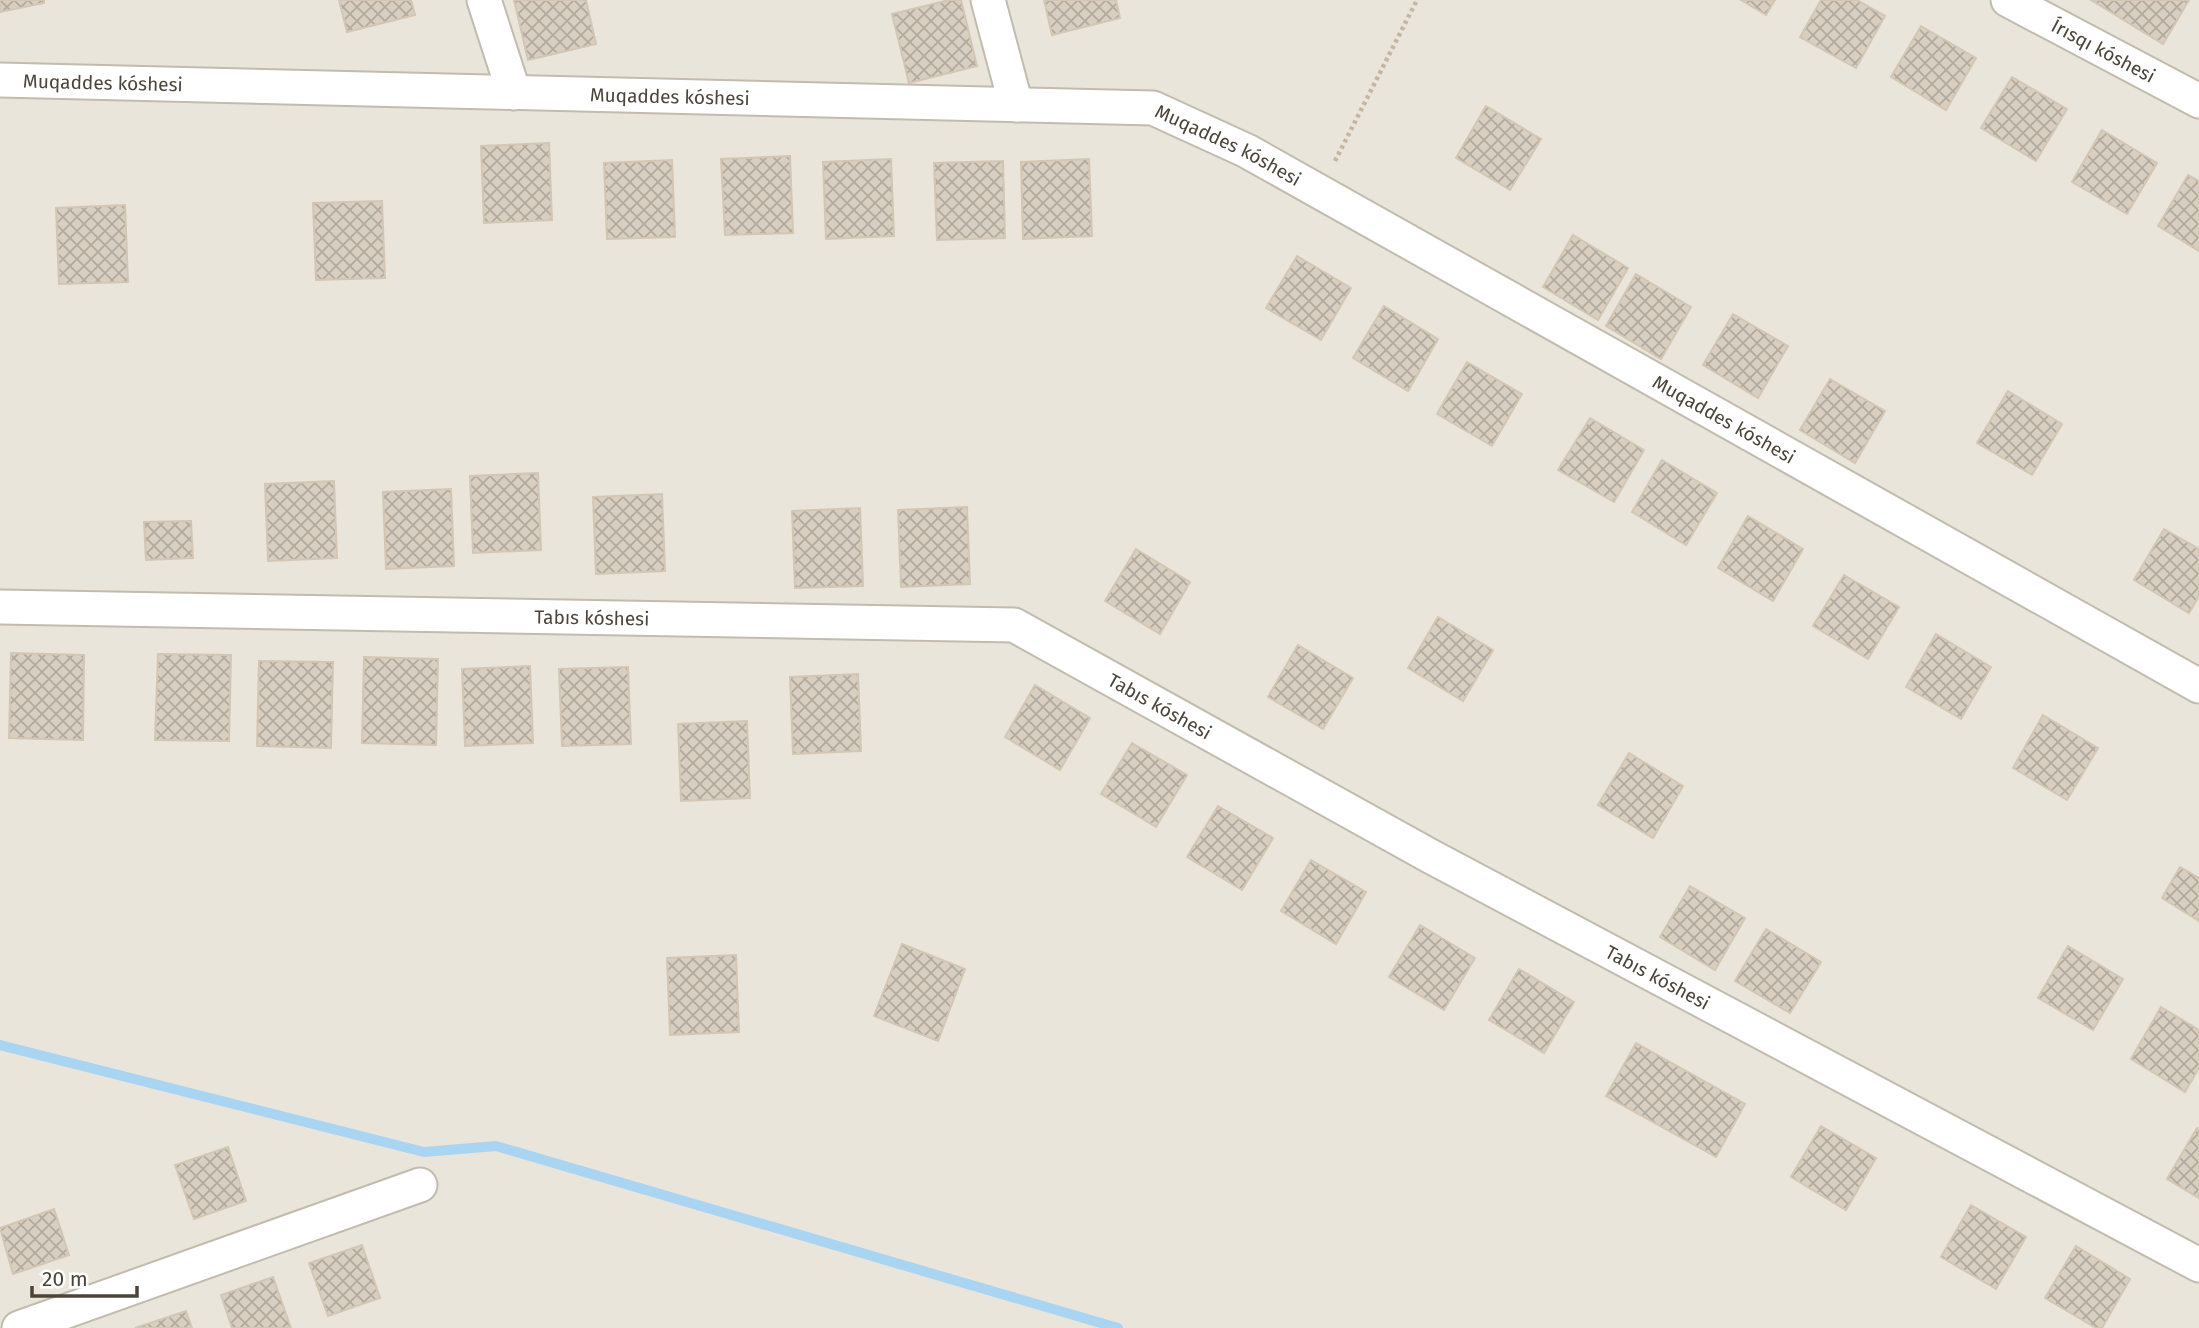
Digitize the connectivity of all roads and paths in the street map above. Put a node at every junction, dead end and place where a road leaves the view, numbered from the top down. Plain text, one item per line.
1 (484, 0) edge
2 (988, 0) edge
3 (1418, 0) edge
4 (2007, 0) edge
5 (0, 80) edge
6 (514, 93) junction
7 (2199, 101) edge
8 (1016, 105) junction
9 (1320, 192) junction
10 (0, 607) edge
11 (2199, 686) edge
12 (420, 1185) dead end
13 (2199, 1265) edge
14 (19, 1328) edge

1 - 6 street
2 - 8 street
3 - 9 path
4 - 7 street, Írısqı kóshesi
5 - 6 street, Muqaddes kóshesi
6 - 8 street, Muqaddes kóshesi
8 - 9 street, Muqaddes kóshesi
9 - 11 street, Muqaddes kóshesi
10 - 13 street, Tabıs kóshesi
12 - 14 street

